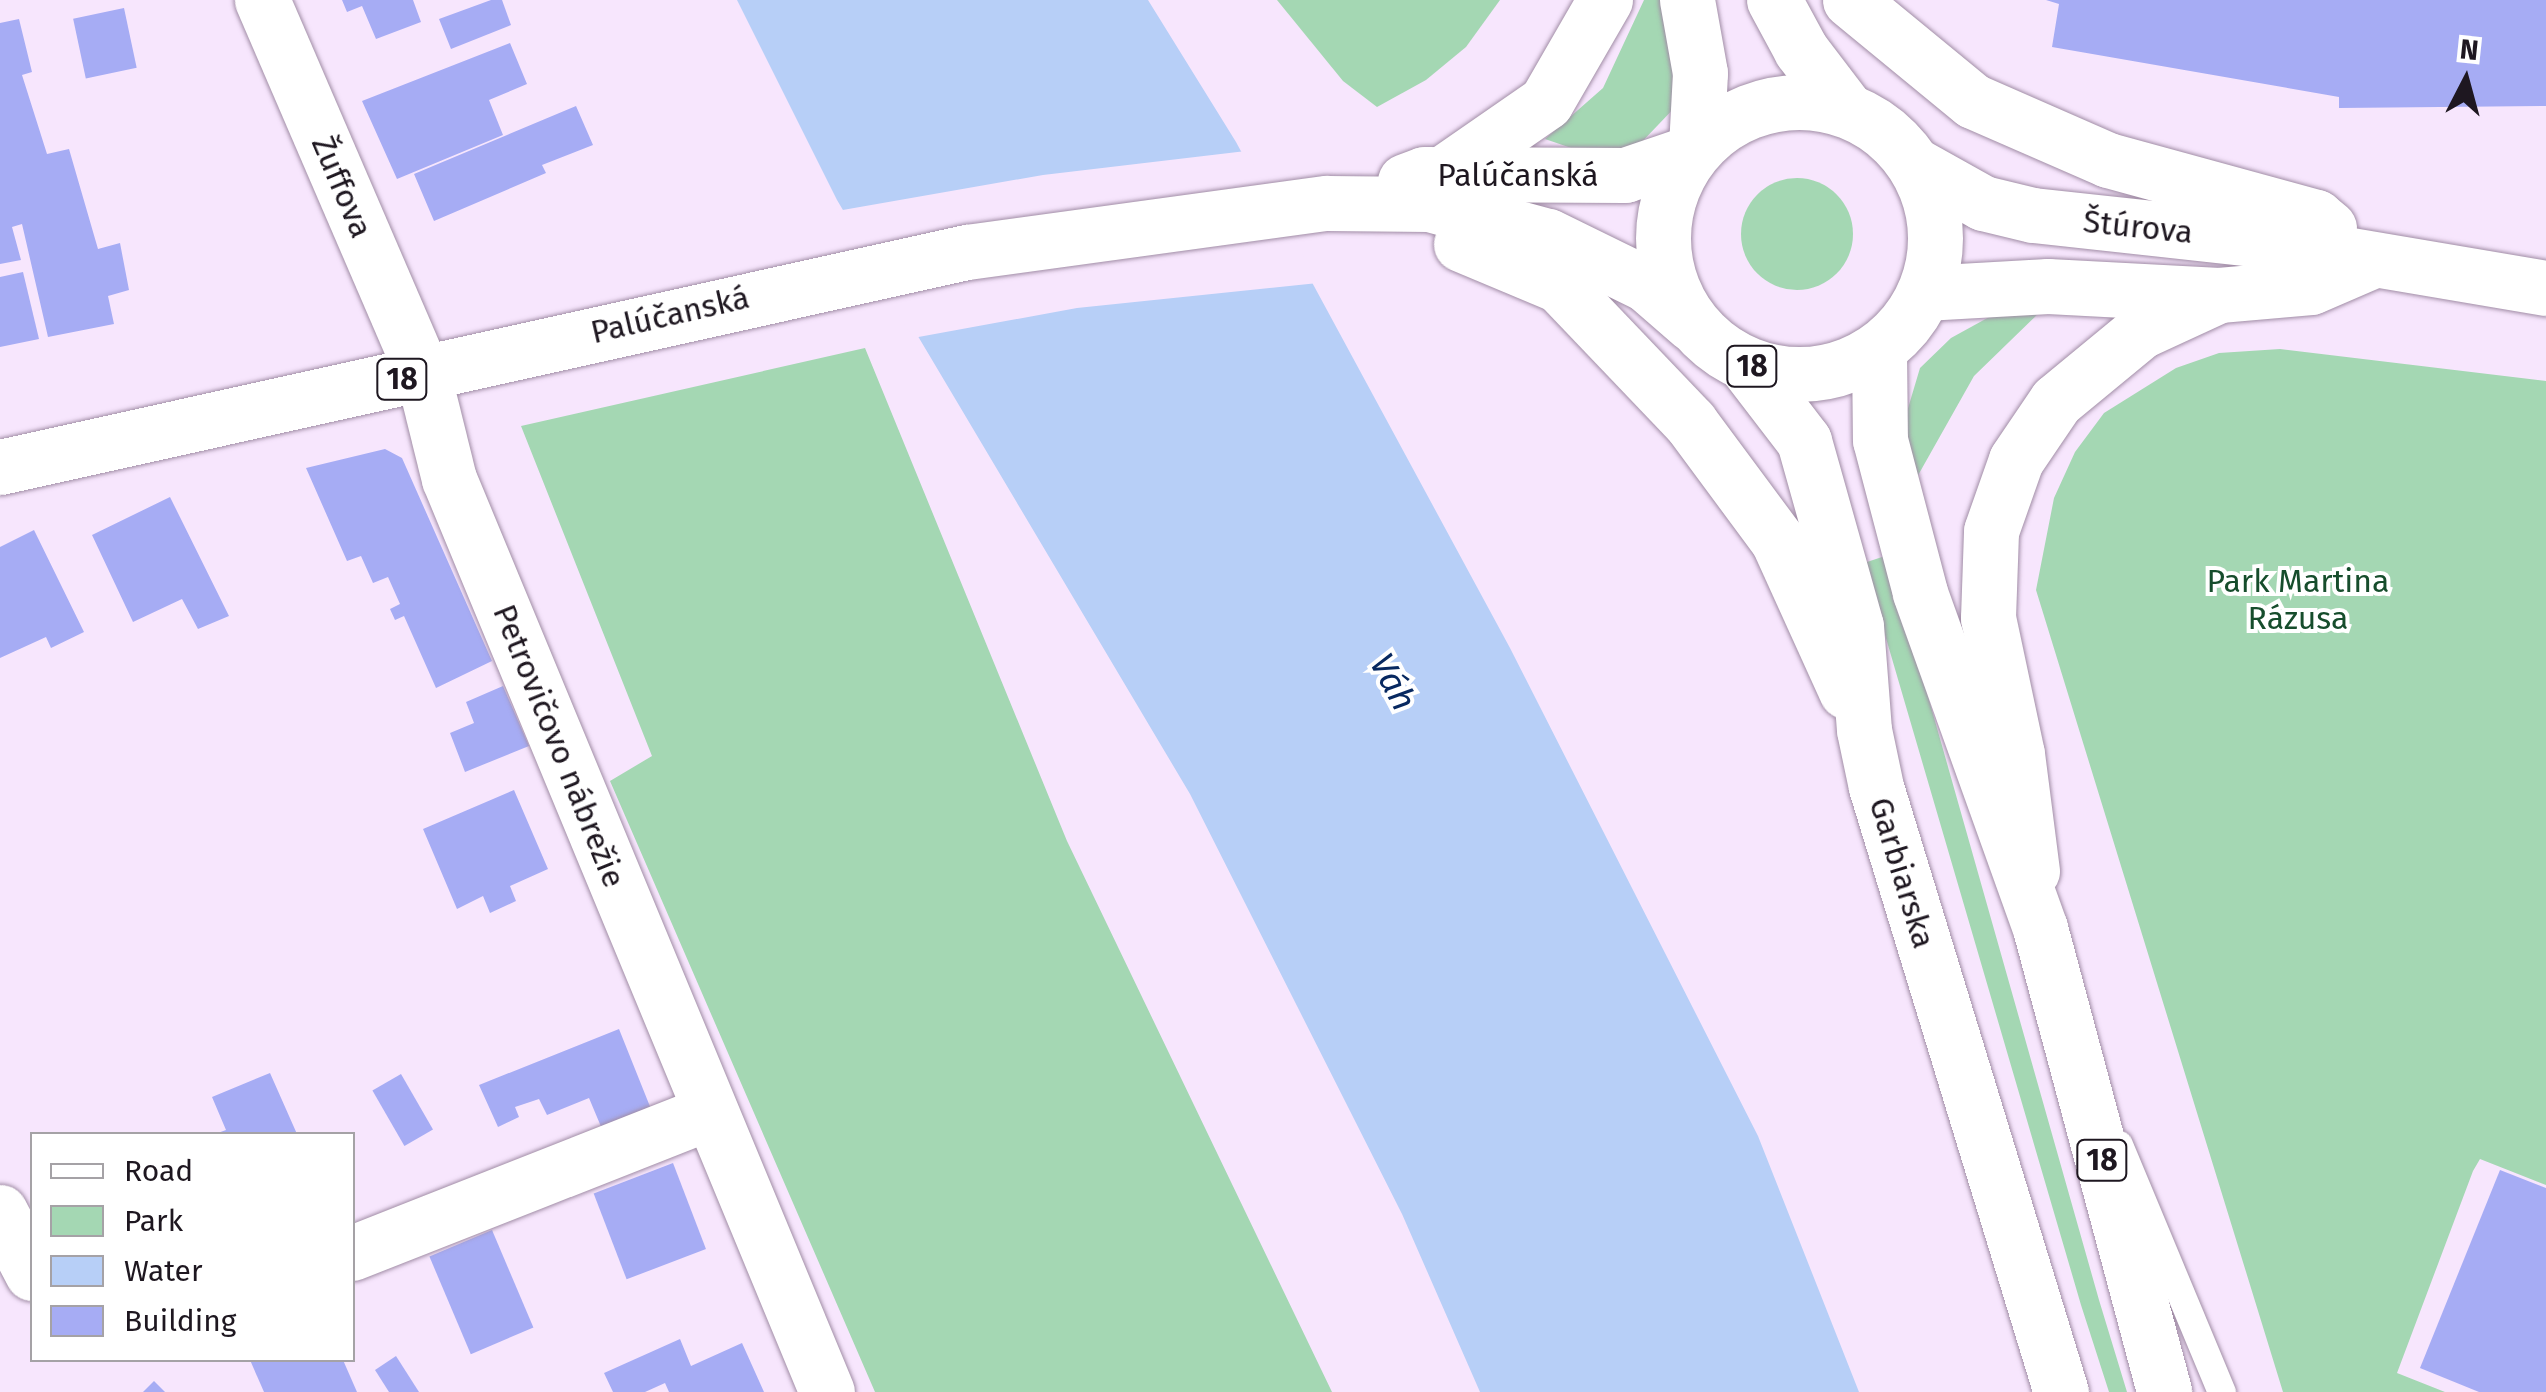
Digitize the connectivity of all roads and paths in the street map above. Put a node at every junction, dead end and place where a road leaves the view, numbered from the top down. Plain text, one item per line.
1 (262, 0) edge
2 (1605, 0) edge
3 (1687, 0) edge
4 (1774, 0) edge
5 (1850, 0) edge
6 (1846, 109) junction
7 (1693, 150) junction
8 (1916, 165) junction
9 (1442, 174) junction
10 (1336, 203) junction
11 (2370, 262) junction
12 (2546, 288) edge
13 (1924, 294) junction
14 (2219, 295) junction
15 (1692, 324) junction
16 (1878, 350) junction
17 (1745, 364) junction
18 (423, 374) junction
19 (0, 467) edge
20 (1864, 730) junction
21 (2040, 928) junction
22 (2076, 1062) junction
23 (710, 1112) junction
24 (0, 1212) edge
25 (355, 1251) edge
26 (30, 1269) edge
27 (827, 1392) edge
28 (2061, 1392) edge
29 (2164, 1392) edge
30 (2222, 1392) edge

1 - 18 main road, Žuffova
2 - 9 main road
3 - 7 main road
4 - 6 main road
5 - 11 main road
6 - 7 main road, 18
6 - 8 main road, 18
7 - 9 main road, Palúčanská / 18
7 - 15 main road, 18
8 - 11 main road, Štúrova
8 - 13 main road, 18
9 - 10 main road, Palúčanská / 18
10 - 15 main road, Palúčanská / 18
10 - 18 main road, Palúčanská / 18
10 - 20 main road
11 - 12 main road, Štúrova
11 - 14 main road, Štúrova
13 - 14 main road, Štúrova
13 - 16 main road, 18
14 - 21 main road
15 - 17 main road, 18
16 - 17 main road, 18
16 - 21 main road, 18
17 - 20 main road, Garbiarska / 18
18 - 19 main road, Palúčanská / 18
18 - 23 main road, Petrovičovo nábrežie
20 - 28 main road, Garbiarska / 18
21 - 22 main road, 18
22 - 29 main road, 18
22 - 30 lane
23 - 25 main road
23 - 27 main road, Petrovičovo nábrežie
24 - 26 main road

